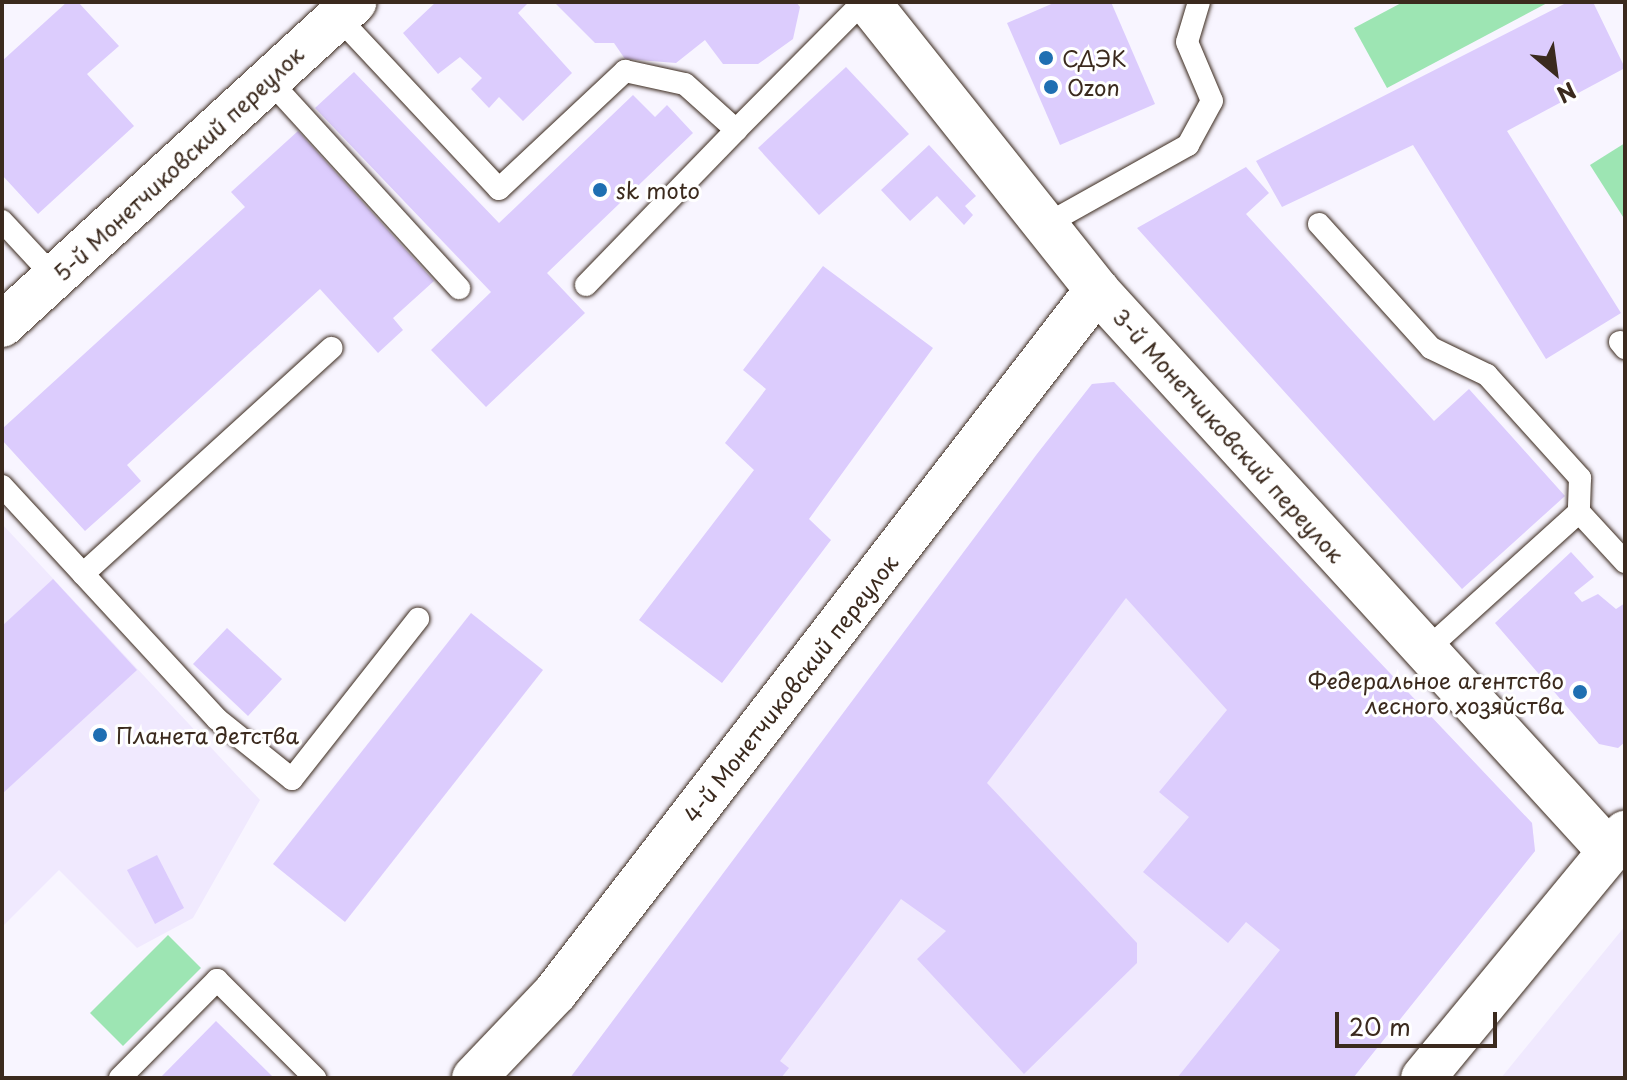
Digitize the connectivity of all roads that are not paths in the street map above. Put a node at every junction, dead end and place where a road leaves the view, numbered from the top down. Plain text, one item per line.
1 (865, 2) edge
2 (1199, 2) edge
3 (350, 6) edge
4 (269, 80) junction
5 (736, 130) junction
6 (2, 221) edge
7 (1319, 224) dead end
8 (1045, 225) junction
9 (54, 277) junction
10 (586, 285) dead end
11 (459, 288) dead end
12 (1097, 290) junction
13 (2, 325) edge
14 (331, 348) dead end
15 (2, 486) edge
16 (1579, 512) junction
17 (1625, 562) edge
18 (83, 574) junction
19 (418, 619) dead end
20 (1425, 651) junction
21 (1617, 842) edge
22 (120, 1078) edge
23 (315, 1078) edge
24 (474, 1078) edge
25 (1423, 1078) edge

1 - 5 lane
1 - 8 street, 3-й Монетчиковский переулок
2 - 8 lane
3 - 4 street, 5-й Монетчиковский переулок
3 - 5 lane
4 - 9 street, 5-й Монетчиковский переулок
4 - 11 lane
5 - 10 lane
6 - 9 lane
7 - 16 lane
8 - 12 street, 3-й Монетчиковский переулок
9 - 13 street, 5-й Монетчиковский переулок
12 - 20 street, 3-й Монетчиковский переулок
12 - 24 street, 4-й Монетчиковский переулок
14 - 18 lane
15 - 18 lane
16 - 17 lane
16 - 20 lane
18 - 19 lane
20 - 21 street, 3-й Монетчиковский переулок
21 - 25 street
22 - 23 lane

